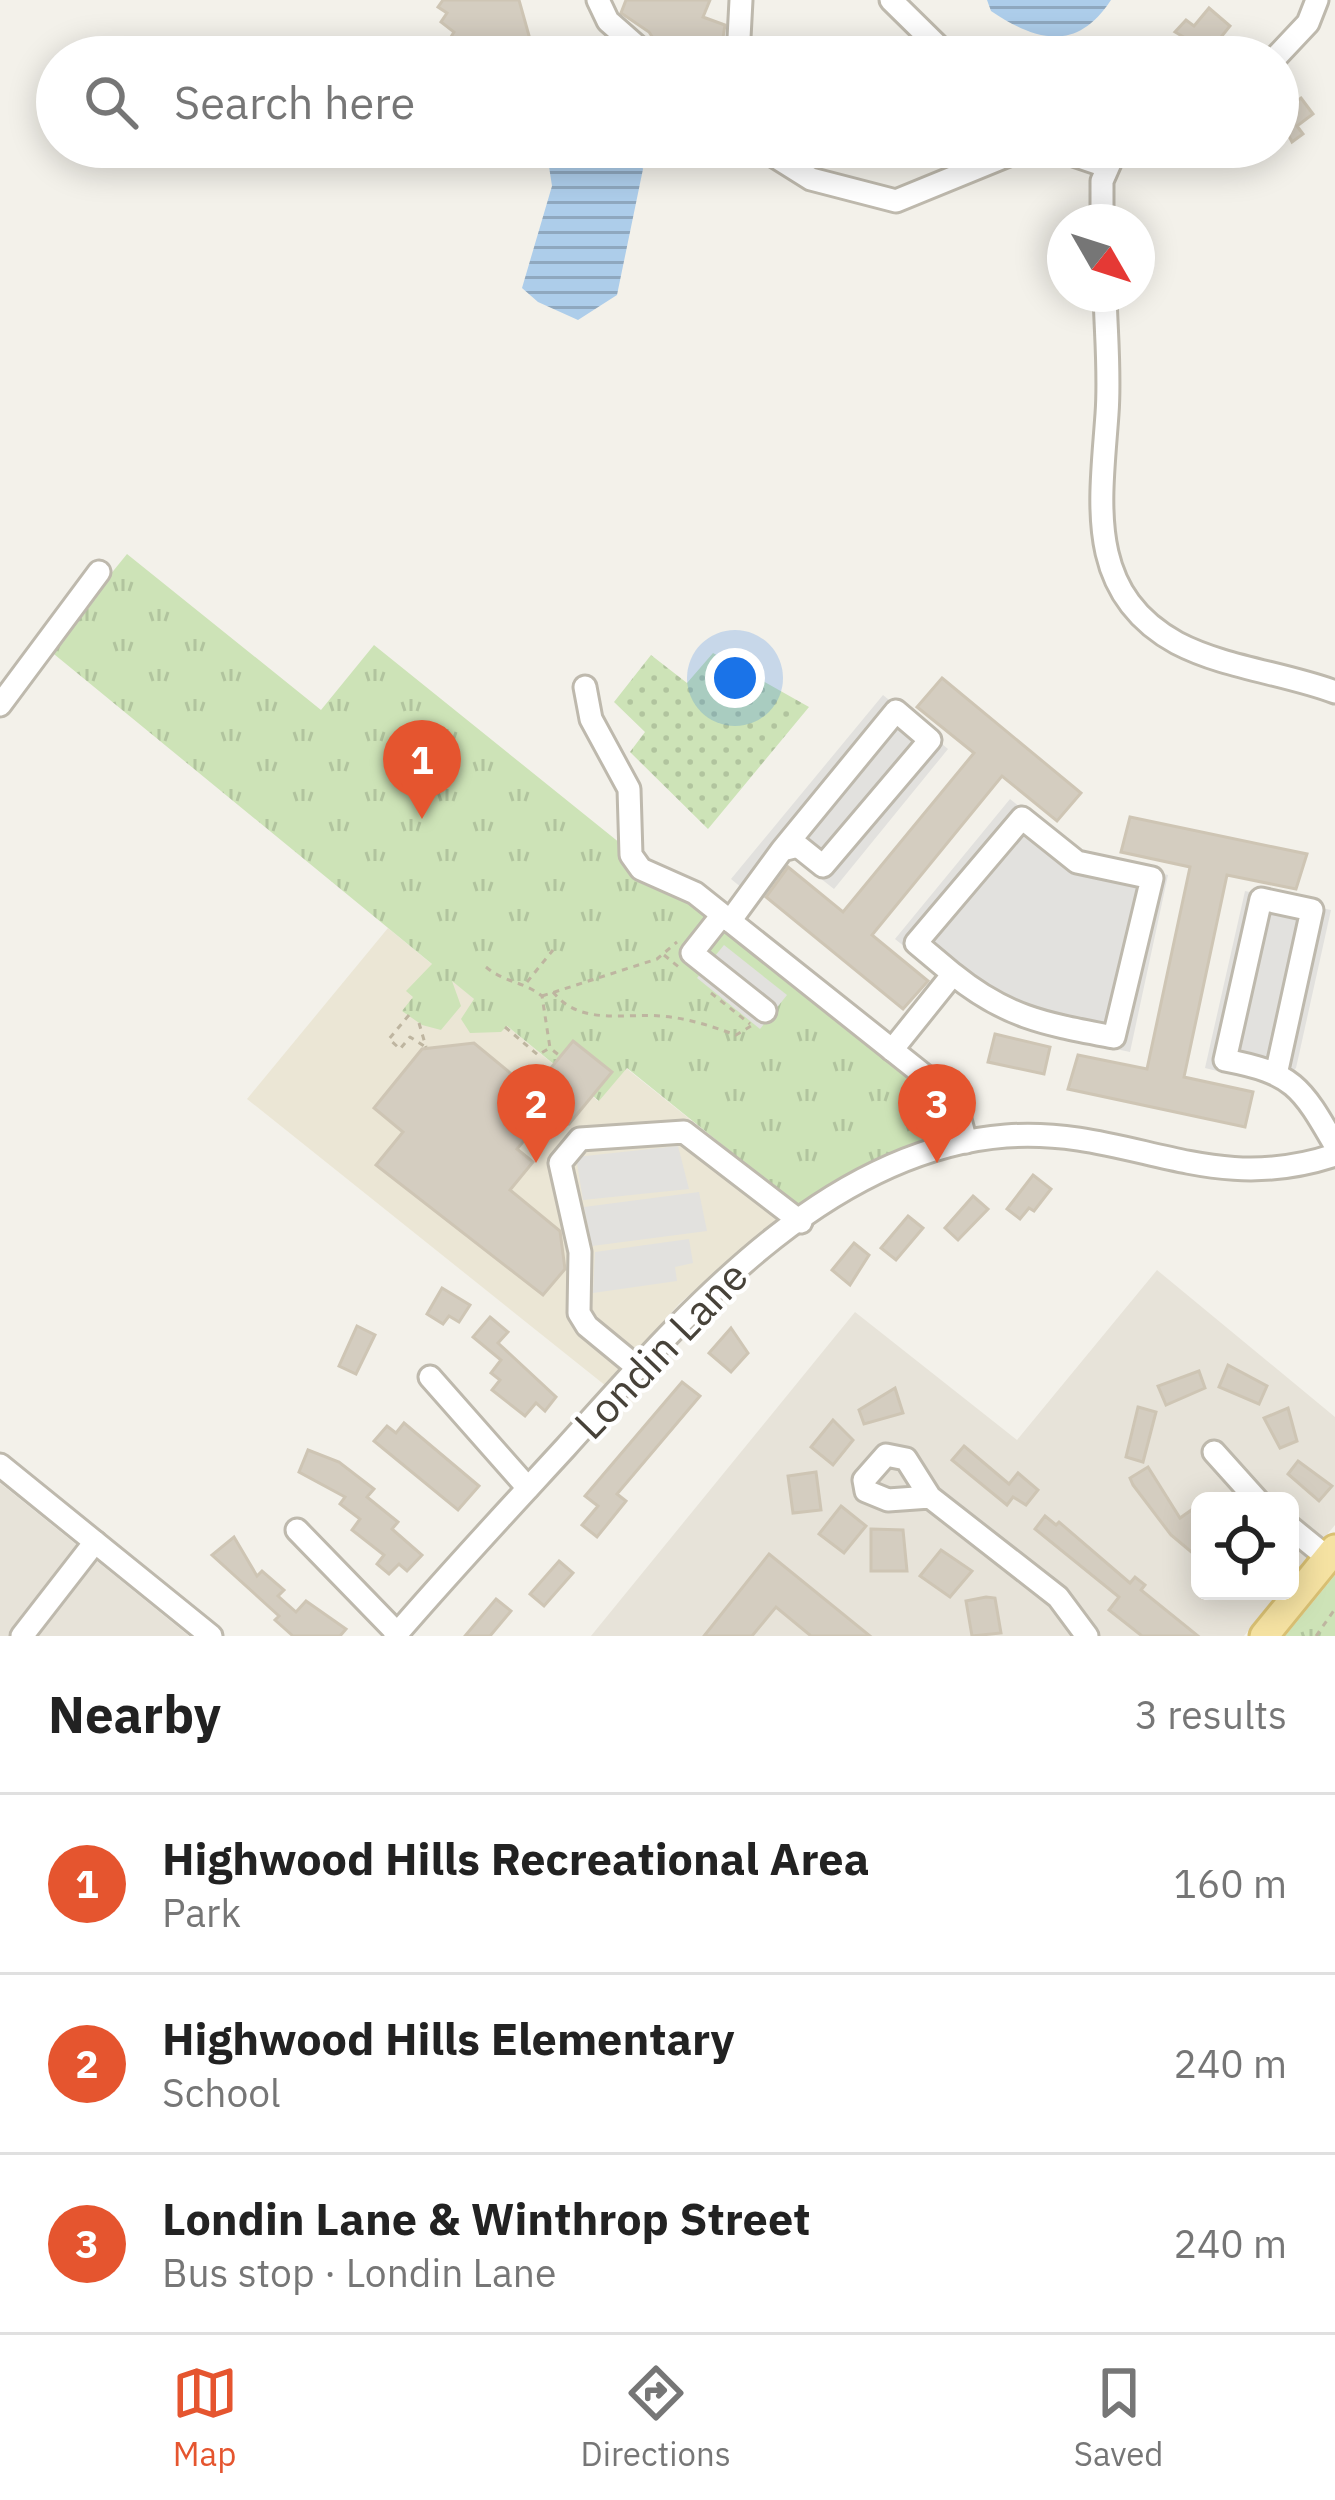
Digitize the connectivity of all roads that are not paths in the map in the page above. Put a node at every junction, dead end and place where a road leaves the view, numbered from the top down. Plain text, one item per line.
1 (598, 0) edge
2 (741, 0) edge
3 (891, 0) edge
4 (1317, 0) edge
5 (625, 36) edge
6 (739, 36) edge
7 (928, 36) edge
8 (1296, 36) edge
9 (793, 168) edge
10 (977, 168) edge
11 (1110, 168) edge
12 (1105, 204) edge
13 (1105, 312) edge
14 (99, 572) dead end
15 (585, 687) dead end
16 (1335, 692) edge
17 (0, 705) edge
18 (782, 850) junction
19 (726, 918) junction
20 (953, 974) junction
21 (765, 1011) road end
22 (892, 1050) junction
23 (1277, 1070) junction
24 (966, 1142) junction
25 (1335, 1145) edge
26 (1335, 1155) edge
27 (801, 1222) junction
28 (638, 1368) junction
29 (430, 1377) dead end
30 (1214, 1452) dead end
31 (0, 1465) edge
32 (528, 1488) junction
33 (1250, 1492) edge
34 (930, 1496) dead end
35 (297, 1530) dead end
36 (1299, 1533) edge
37 (95, 1542) junction
38 (1332, 1554) edge
39 (396, 1634) edge
40 (22, 1636) edge
41 (212, 1636) edge
42 (1087, 1636) edge
43 (1264, 1636) edge

1 - 5 street
2 - 6 street
3 - 7 street
4 - 8 street
9 - 10 street
11 - 12 street
13 - 16 street
14 - 17 street
15 - 19 street
18 - 18 street
18 - 19 street
19 - 21 street
19 - 22 street
20 - 20 street
20 - 22 street
22 - 24 street
23 - 23 street
23 - 25 street
24 - 26 street, Londin Lane
24 - 27 street, Londin Lane
27 - 28 street, Londin Lane
27 - 28 street
28 - 32 street, Londin Lane
29 - 32 street
30 - 33 street
31 - 37 street
32 - 39 street, Londin Lane
34 - 42 street
35 - 39 street
36 - 38 street
37 - 40 street
37 - 41 street
38 - 43 main road

